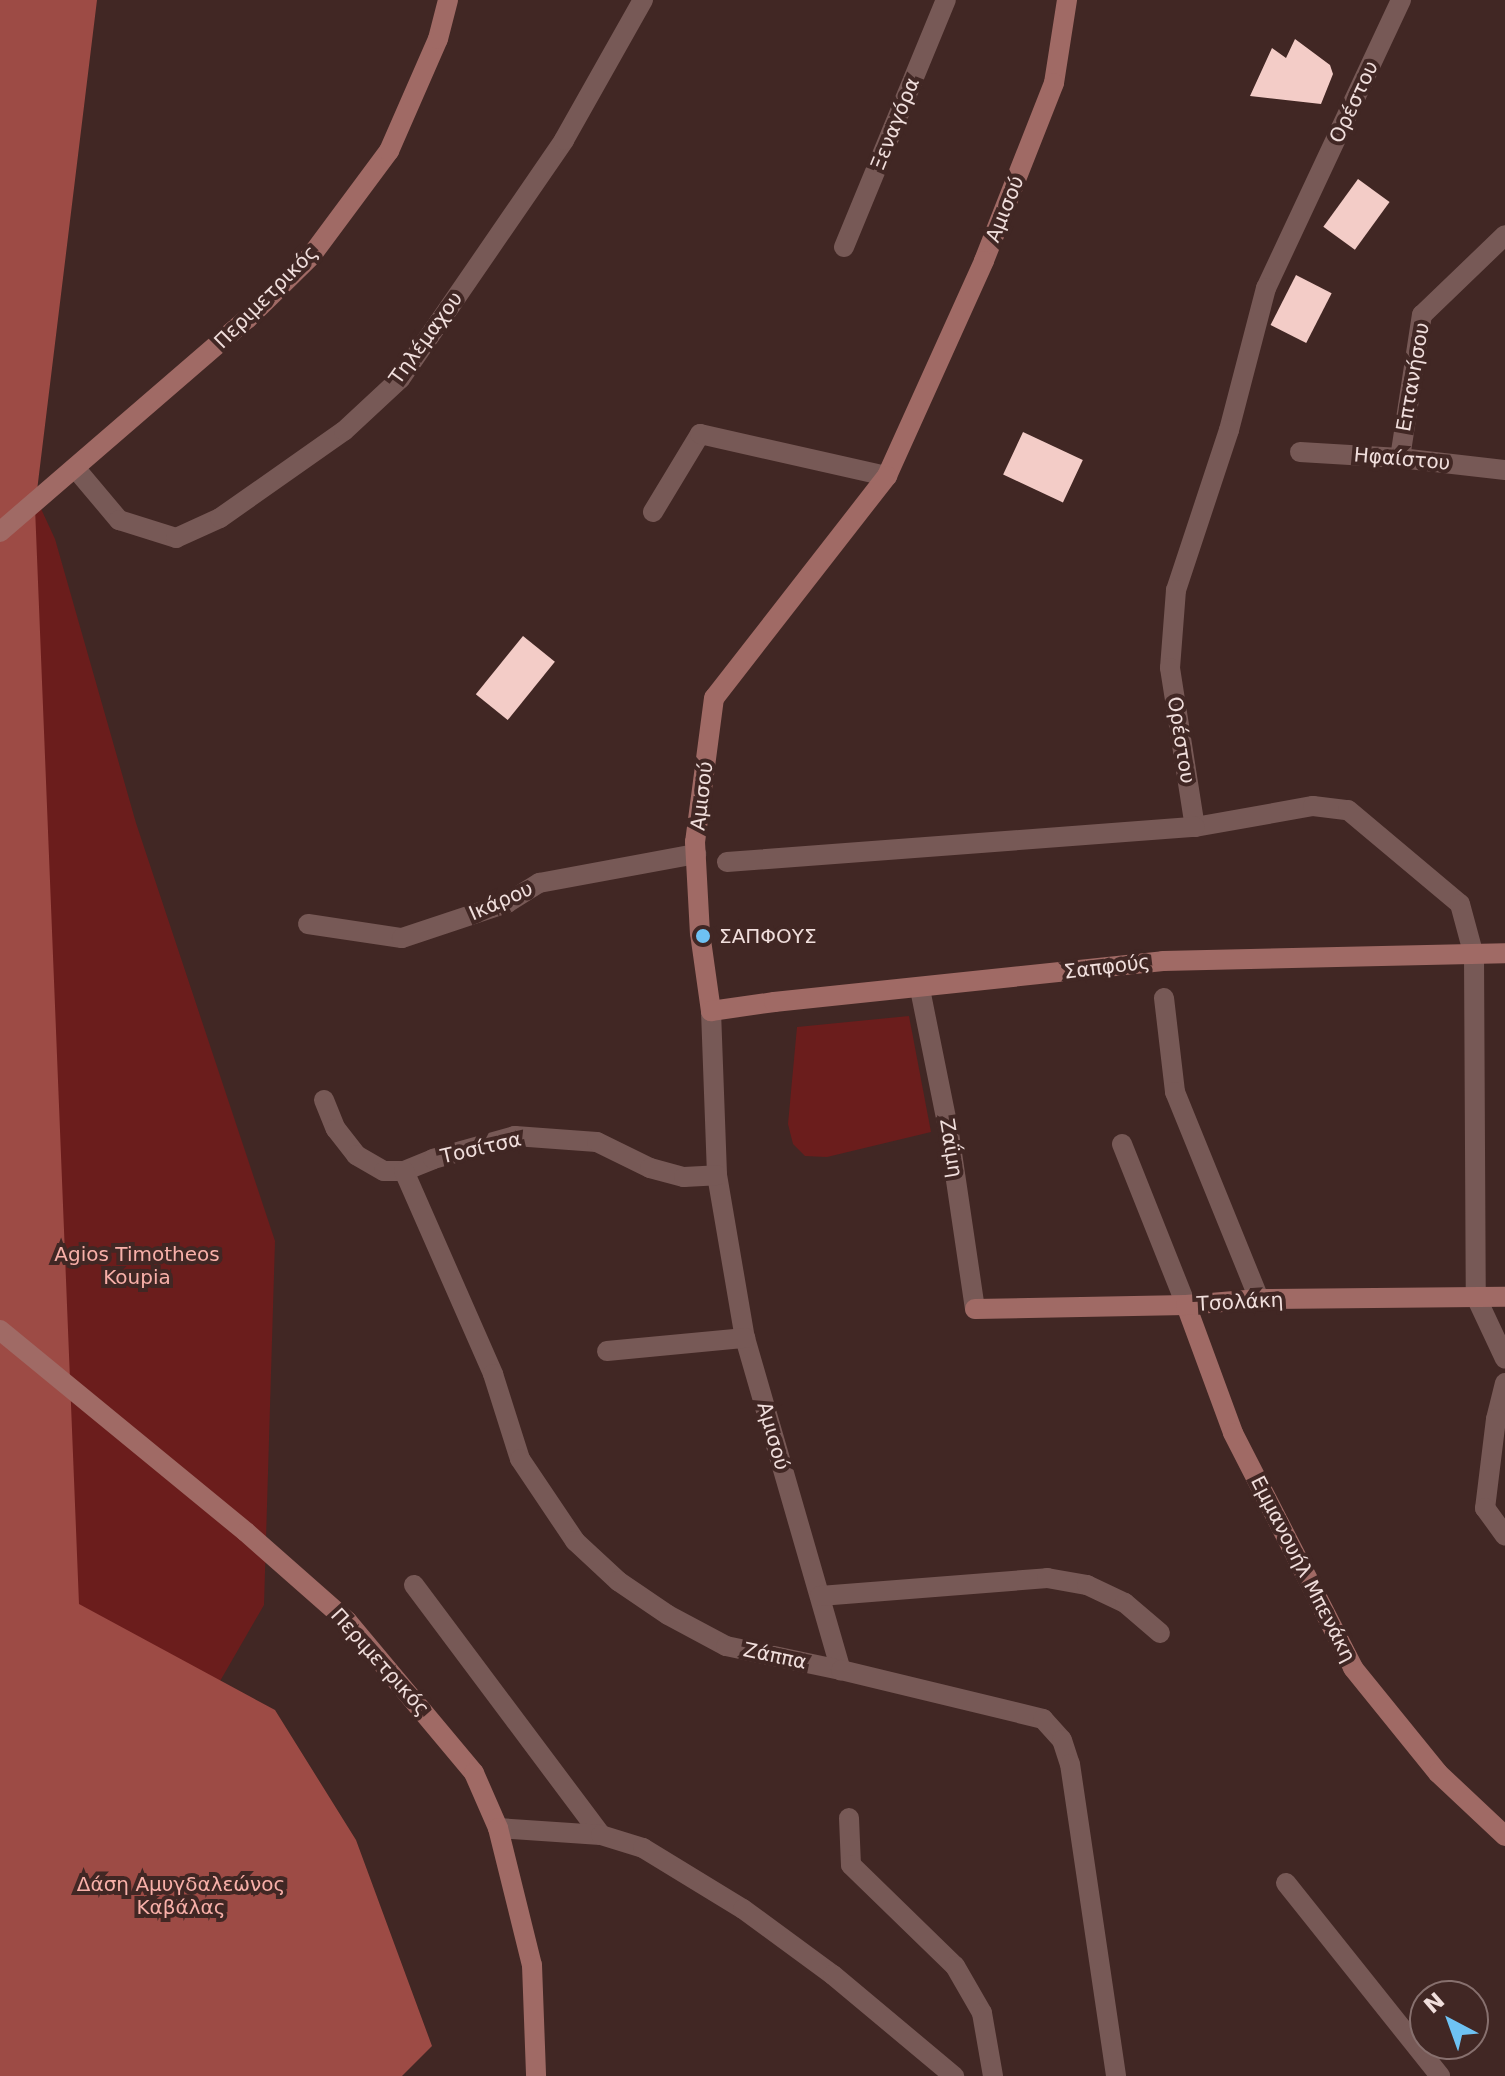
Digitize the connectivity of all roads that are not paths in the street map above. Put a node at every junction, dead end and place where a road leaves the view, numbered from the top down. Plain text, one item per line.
1 (448, 0) edge
2 (643, 0) edge
3 (946, 0) edge
4 (1067, 0) edge
5 (1401, 0) edge
6 (1505, 235) edge
7 (844, 247) dead end
8 (1300, 452) dead end
9 (1400, 458) junction
10 (76, 469) junction
11 (1505, 470) edge
12 (887, 476) junction
13 (653, 512) dead end
14 (0, 532) edge
15 (1195, 827) junction
16 (696, 854) junction
17 (727, 862) dead end
18 (308, 924) dead end
19 (1505, 953) edge
20 (1474, 956) junction
21 (920, 989) junction
22 (1164, 998) dead end
23 (711, 1011) junction
24 (324, 1100) dead end
25 (1122, 1144) dead end
26 (404, 1171) junction
27 (717, 1175) junction
28 (1476, 1297) junction
29 (1505, 1297) edge
30 (1259, 1299) junction
31 (1186, 1305) junction
32 (975, 1309) joint
33 (0, 1330) edge
34 (745, 1338) junction
35 (607, 1351) dead end
36 (1505, 1359) edge
37 (1505, 1383) edge
38 (1505, 1536) edge
39 (414, 1585) dead end
40 (820, 1596) junction
41 (1160, 1633) dead end
42 (841, 1670) junction
43 (849, 1818) dead end
44 (498, 1828) junction
45 (601, 1835) junction
46 (1505, 1836) edge
47 (1286, 1883) dead end
48 (536, 2076) edge
49 (954, 2076) edge
50 (993, 2076) edge
51 (1116, 2076) edge
52 (1440, 2076) edge

1 - 10 street, Περιμετρικός
2 - 10 street, Τηλέμαχου
3 - 7 street, Ξεναγόρα
4 - 12 street, Αμισού
5 - 15 street, Ορέστου
6 - 9 street, Επτανήσου
8 - 9 street, Ηφαίστου
9 - 11 street, Ηφαίστου
10 - 14 street, Περιμετρικός
12 - 13 street
12 - 16 street, Αμισού
15 - 17 street
15 - 20 street
16 - 18 street, Ικάρου
16 - 23 street, Αμισού
19 - 20 street, Σαπφούς
20 - 21 street, Σαπφούς
20 - 28 street
21 - 23 street, Σαπφούς
21 - 32 street, Ζαΐμη
22 - 30 street
23 - 27 street, Αμισού
24 - 26 street
25 - 31 street
26 - 27 street, Τοσίτσα
26 - 42 street, Ζάππα
27 - 34 street, Αμισού
28 - 29 street, Τσολάκη
28 - 30 street, Τσολάκη
28 - 36 street
30 - 31 street, Τσολάκη
31 - 32 street, Τσολάκη
31 - 46 street, Εμμανουήλ Μπενάκη
33 - 44 street, Περιμετρικός
34 - 35 street
34 - 40 street, Αμισού
37 - 38 street
39 - 45 street
40 - 41 street
40 - 42 street, Αμισού
42 - 51 street, Ζάππα
43 - 50 street
44 - 45 street
44 - 48 street, Περιμετρικός
45 - 49 street
47 - 52 street

